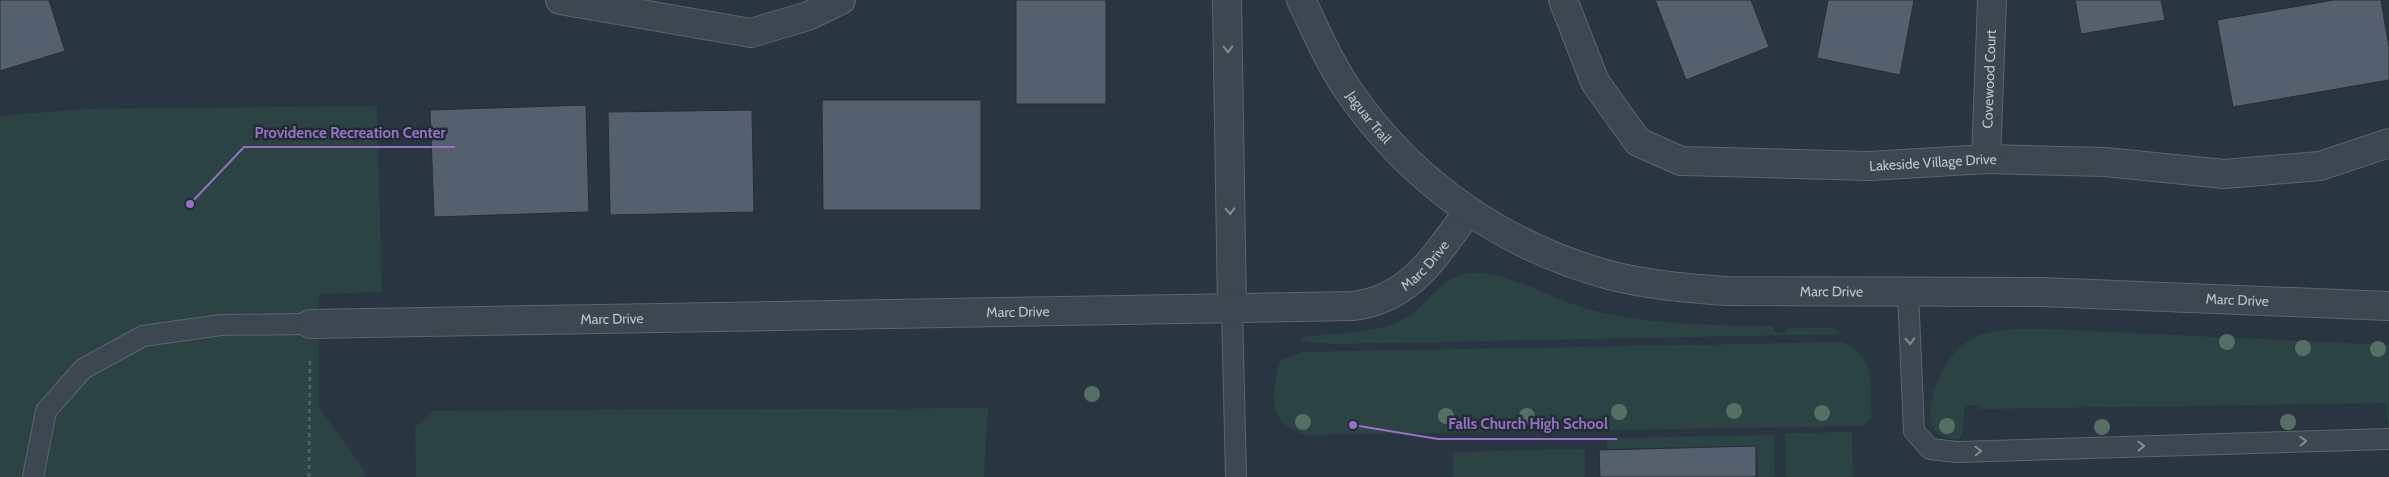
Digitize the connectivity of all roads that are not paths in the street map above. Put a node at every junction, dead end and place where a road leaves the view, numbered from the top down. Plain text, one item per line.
1 (560, 0) edge
2 (841, 0) edge
3 (1226, 0) edge
4 (1301, 0) edge
5 (1562, 0) edge
6 (1992, 0) edge
7 (2389, 143) edge
8 (1986, 159) junction
9 (1468, 212) junction
10 (1908, 292) junction
11 (2389, 306) edge
12 (1232, 309) junction
13 (310, 324) joint
14 (2389, 439) edge
15 (33, 477) edge
16 (1236, 477) edge

1 - 2 street
3 -> 12 street
4 - 9 street, Jaguar Trail
5 - 8 street, Lakeside Village Drive
6 - 8 street, Covewood Court
7 - 8 street, Lakeside Village Drive
9 - 10 street, Marc Drive
9 - 12 street, Marc Drive
10 - 11 street, Marc Drive
10 -> 14 lane
12 - 13 street, Marc Drive
12 - 16 lane
13 - 15 lane

